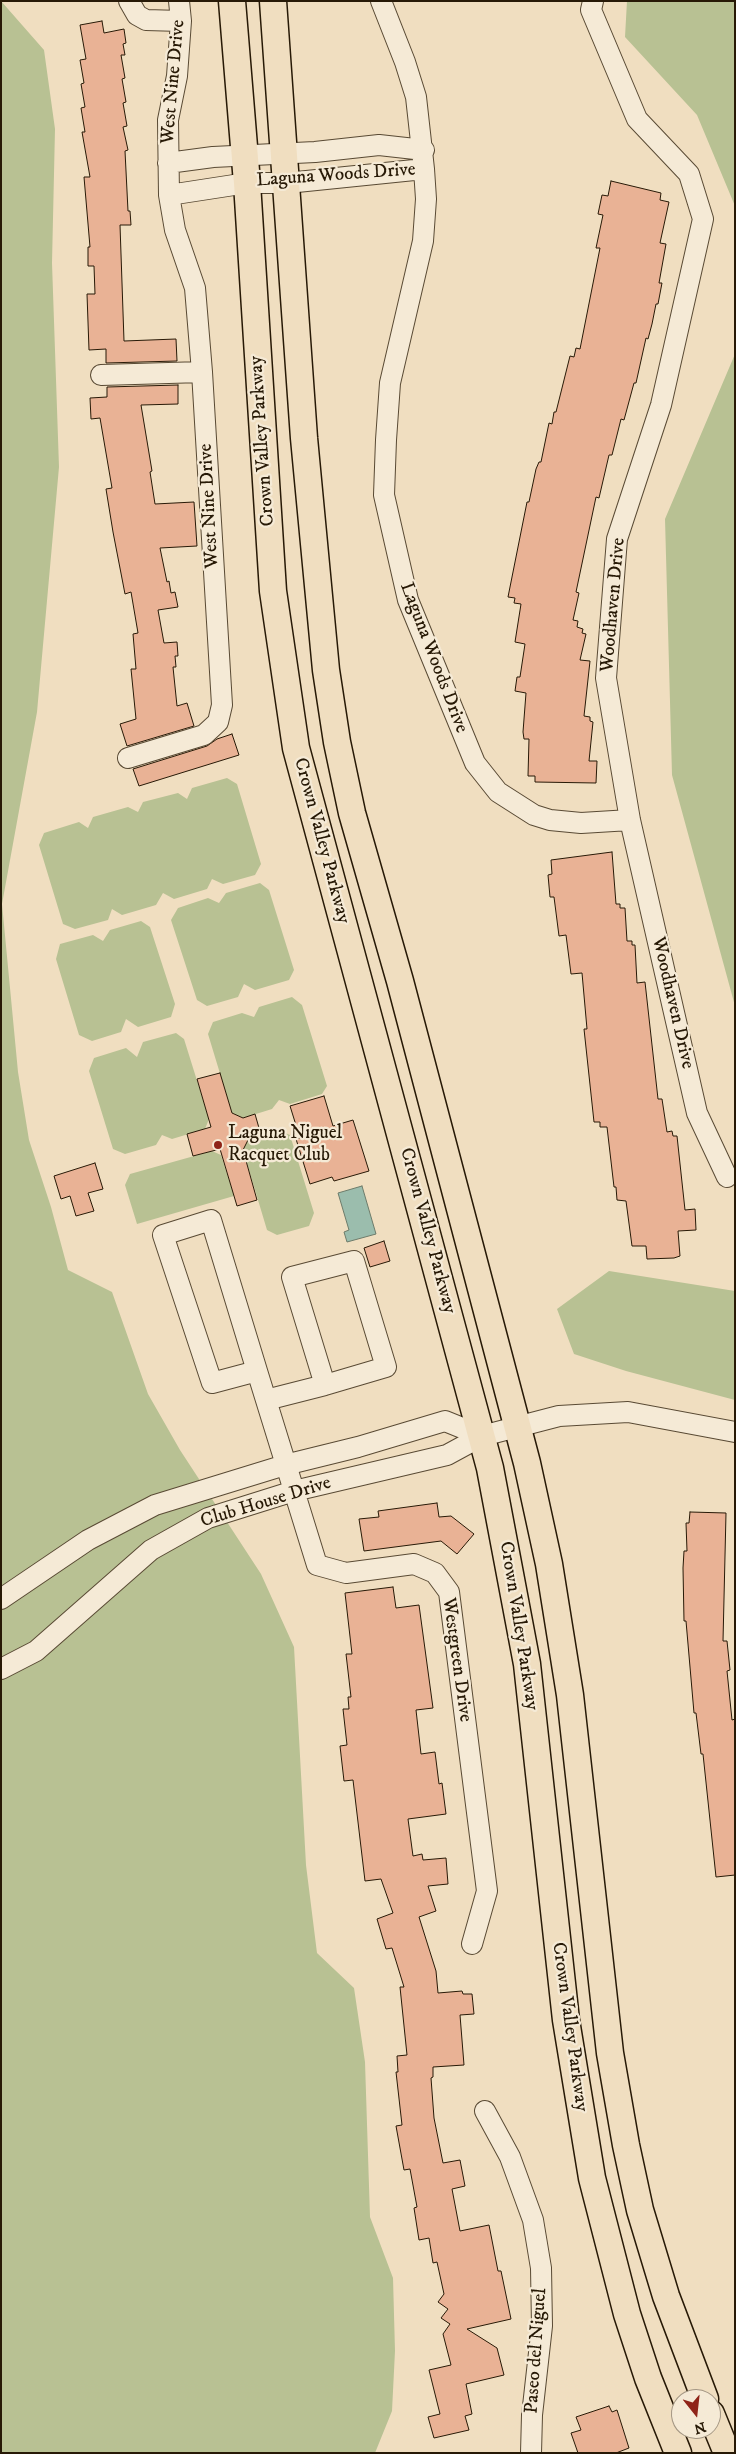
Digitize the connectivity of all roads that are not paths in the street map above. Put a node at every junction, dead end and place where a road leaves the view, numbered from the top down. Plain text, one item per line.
1 (129, 1) edge
2 (179, 1) edge
3 (232, 1) edge
4 (273, 1) edge
5 (381, 1) edge
6 (593, 1) edge
7 (181, 21) junction
8 (285, 154) junction
9 (244, 156) junction
10 (424, 160) junction
11 (168, 163) junction
12 (247, 183) junction
13 (287, 183) junction
14 (169, 195) junction
15 (202, 372) junction
16 (101, 374) dead end
17 (128, 758) dead end
18 (630, 820) junction
19 (727, 1177) dead end
20 (257, 1371) junction
21 (325, 1385) junction
22 (266, 1400) junction
23 (518, 1426) junction
24 (735, 1432) edge
25 (482, 1436) junction
26 (285, 1465) junction
27 (294, 1491) junction
28 (1, 1599) edge
29 (1, 1669) edge
30 (472, 1944) dead end
31 (485, 2111) dead end
32 (701, 2389) edge
33 (721, 2438) edge
34 (531, 2453) edge
35 (678, 2453) edge
36 (727, 2453) edge

1 - 7 street
2 - 7 street, West Nine Drive
3 - 9 main road, Crown Valley Parkway
4 - 8 main road, Crown Valley Parkway
5 - 10 street, Laguna Woods Drive
6 - 18 street, Woodhaven Drive
7 - 11 street, West Nine Drive
8 - 9 street, West Nine Drive
8 - 10 street, Laguna Woods Drive
8 - 13 main road, Crown Valley Parkway
9 - 11 street, West Nine Drive
9 - 12 main road, Crown Valley Parkway
10 - 13 street, Laguna Woods Drive
10 - 18 street, Laguna Woods Drive
11 - 14 street, West Nine Drive
12 - 13 street, Laguna Woods Drive
12 - 14 street
12 - 25 main road, Crown Valley Parkway
13 - 23 main road, Crown Valley Parkway
14 - 15 street, West Nine Drive
15 - 16 street
15 - 17 street, West Nine Drive
18 - 19 street, Woodhaven Drive
20 - 20 street, Westgreen Drive
20 - 22 street, Westgreen Drive
21 - 21 street
21 - 22 street
22 - 26 street, Westgreen Drive
23 - 24 street, Club House Drive
23 - 25 street, Club House Drive
23 - 32 main road, Crown Valley Parkway
25 - 26 street, Club House Drive
25 - 27 street, Club House Drive
25 - 35 main road, Crown Valley Parkway
26 - 27 street, Westgreen Drive
26 - 28 street, Club House Drive
27 - 29 street, Club House Drive
27 - 30 street, Westgreen Drive
31 - 34 street, Paseo del Niguel
33 - 36 main road

